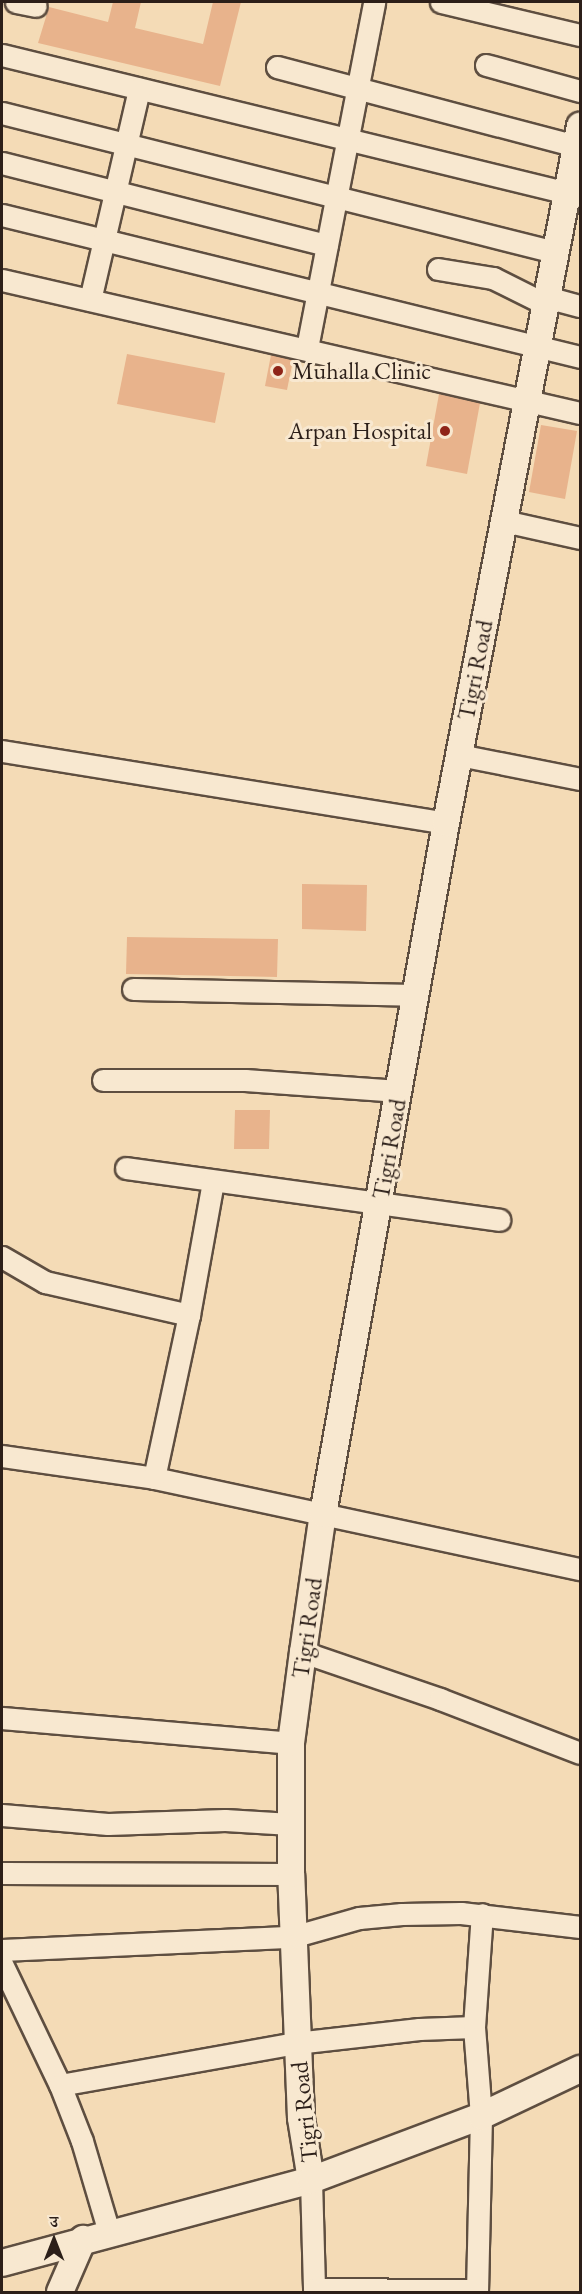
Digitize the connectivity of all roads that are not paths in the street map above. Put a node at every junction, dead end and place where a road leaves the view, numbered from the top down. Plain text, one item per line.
1 (374, 2) edge
2 (441, 2) edge
3 (580, 35) edge
4 (2, 55) edge
5 (486, 65) dead end
6 (277, 67) dead end
7 (357, 88) junction
8 (139, 89) junction
9 (580, 91) edge
10 (2, 113) edge
11 (579, 137) edge
12 (347, 140) junction
13 (126, 145) junction
14 (2, 163) edge
15 (115, 193) junction
16 (574, 195) edge
17 (336, 197) junction
18 (2, 215) edge
19 (104, 240) junction
20 (327, 245) junction
21 (555, 252) junction
22 (438, 269) dead end
23 (2, 280) edge
24 (318, 293) junction
25 (90, 300) junction
26 (545, 300) junction
27 (580, 306) edge
28 (536, 346) junction
29 (307, 348) junction
30 (580, 357) edge
31 (525, 400) junction
32 (580, 413) edge
33 (504, 521) junction
34 (580, 538) edge
35 (2, 751) edge
36 (459, 755) junction
37 (580, 779) edge
38 (446, 823) junction
39 (133, 989) dead end
40 (416, 995) junction
41 (103, 1080) dead end
42 (399, 1091) junction
43 (126, 1168) dead end
44 (213, 1181) junction
45 (379, 1206) junction
46 (499, 1220) dead end
47 (2, 1257) edge
48 (189, 1315) junction
49 (2, 1456) edge
50 (154, 1478) junction
51 (323, 1514) junction
52 (580, 1569) edge
53 (303, 1652) junction
54 (2, 1718) edge
55 (291, 1743) junction
56 (580, 1753) edge
57 (2, 1815) edge
58 (291, 1824) junction
59 (2, 1873) edge
60 (291, 1874) junction
61 (482, 1914) junction
62 (580, 1928) edge
63 (292, 1937) junction
64 (2, 1950) edge
65 (2, 1964) edge
66 (474, 2027) junction
67 (296, 2043) junction
68 (580, 2069) edge
69 (60, 2085) junction
70 (481, 2116) junction
71 (311, 2180) junction
72 (109, 2232) junction
73 (83, 2239) junction
74 (2, 2263) edge
75 (477, 2291) edge
76 (60, 2292) edge

1 - 7 street
2 - 3 street
4 - 8 street
5 - 9 street
6 - 7 street
7 - 11 street
7 - 12 street
8 - 12 street
8 - 13 street
10 - 13 street
11 - 16 street, Tigri Road
12 - 16 street
12 - 17 street
13 - 15 street
13 - 17 street
14 - 15 street
15 - 19 street
15 - 20 street
16 - 21 street, Tigri Road
17 - 20 street
17 - 21 street
18 - 19 street
19 - 24 street
19 - 25 street
20 - 24 street
21 - 26 street, Tigri Road
22 - 26 street
23 - 25 street
24 - 28 street
24 - 29 street
25 - 29 street
26 - 27 street
26 - 28 street, Tigri Road
28 - 30 street
28 - 31 street, Tigri Road
29 - 31 street
31 - 32 street
31 - 33 street, Tigri Road
33 - 34 street
33 - 36 street, Tigri Road
35 - 38 street
36 - 37 street
36 - 38 street, Tigri Road
38 - 40 street, Tigri Road
39 - 40 street
40 - 42 street, Tigri Road
41 - 42 street
42 - 45 street, Tigri Road
43 - 44 street
44 - 45 street
44 - 48 street
45 - 46 street
45 - 51 street, Tigri Road
47 - 48 street
48 - 50 street
49 - 50 street
50 - 51 street
51 - 52 street
51 - 53 street, Tigri Road
53 - 55 street, Tigri Road
53 - 56 street
54 - 55 street
55 - 58 street, Tigri Road
57 - 58 street
58 - 60 street, Tigri Road
59 - 60 street
60 - 63 street, Tigri Road
61 - 62 street
61 - 63 street
61 - 66 street
63 - 64 street
63 - 67 street, Tigri Road
65 - 69 street
66 - 67 street
66 - 70 street
67 - 69 street
67 - 71 street, Tigri Road
68 - 70 street
69 - 72 street
70 - 71 street
70 - 75 street
71 - 72 street
71 - 75 street
72 - 73 street
73 - 74 street
73 - 76 street

